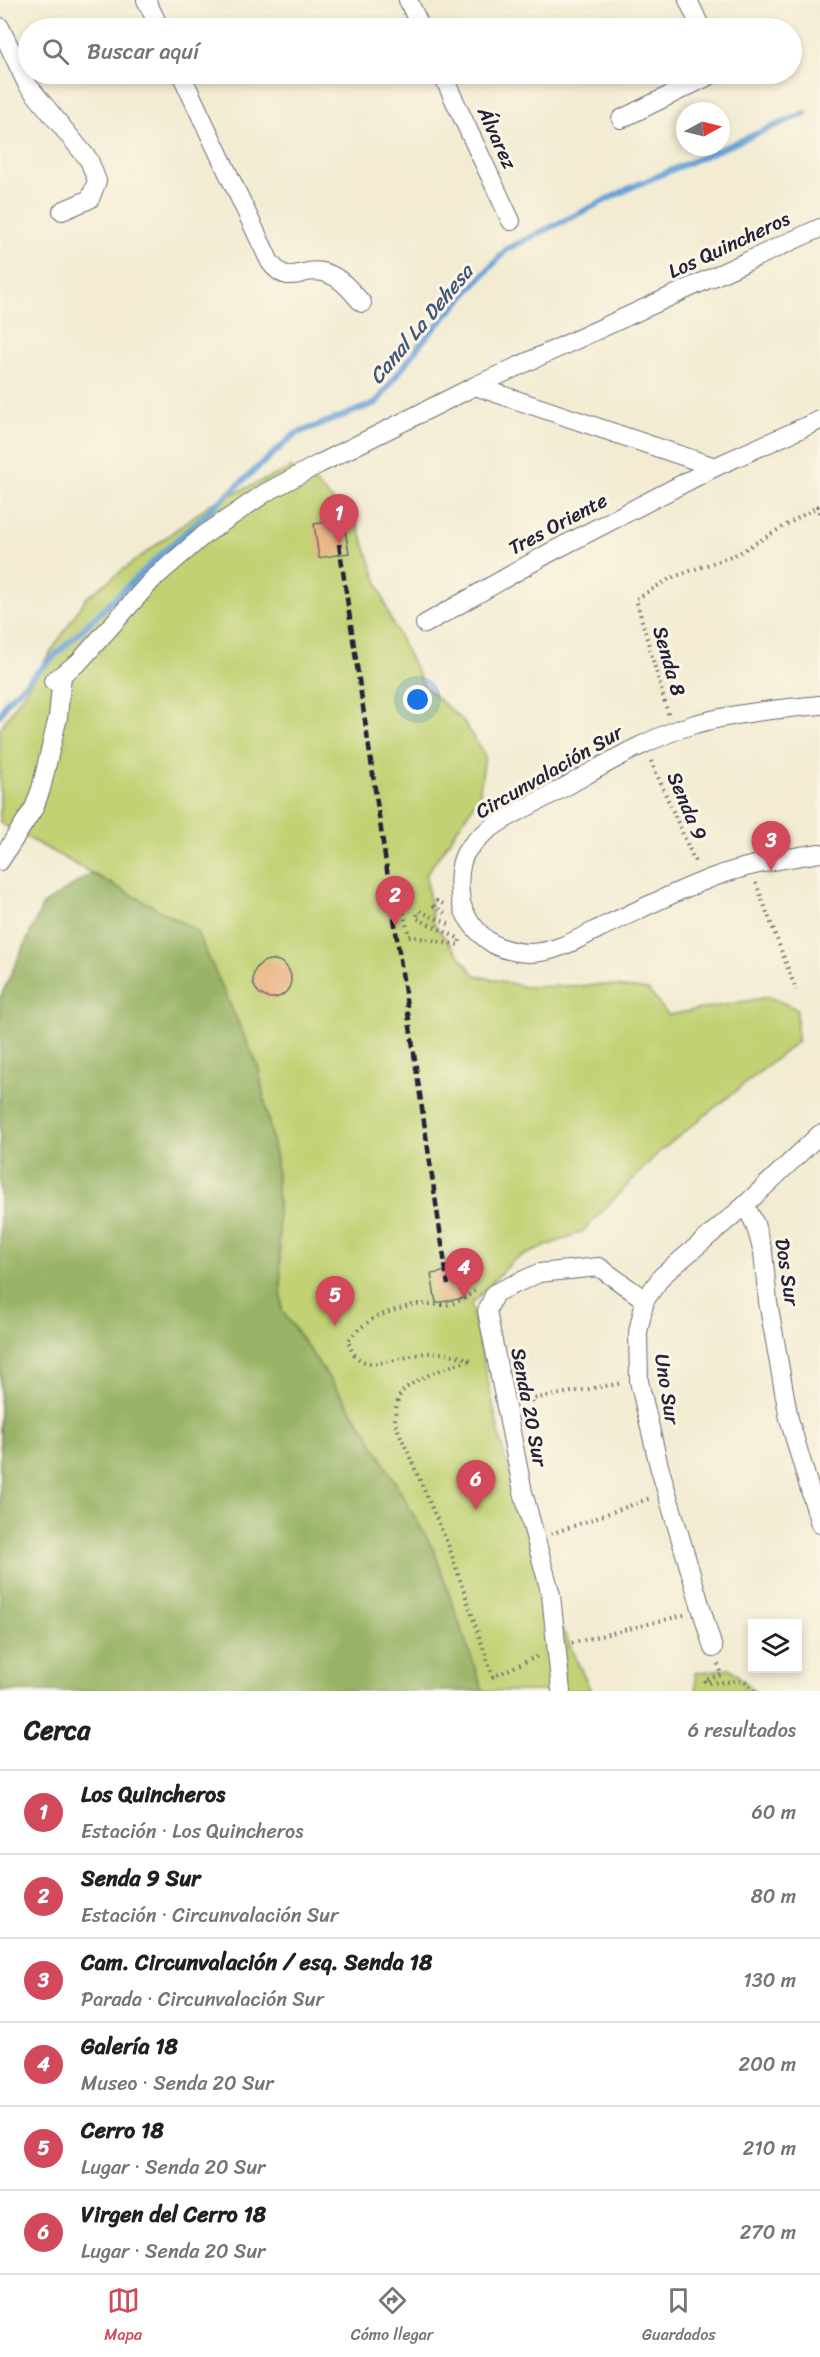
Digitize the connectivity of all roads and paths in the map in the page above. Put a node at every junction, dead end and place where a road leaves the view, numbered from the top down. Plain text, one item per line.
1 (146, 0) edge
2 (408, 0) edge
3 (688, 0) edge
4 (155, 18) edge
5 (416, 18) edge
6 (696, 18) edge
7 (0, 27) edge
8 (18, 65) edge
9 (27, 84) edge
10 (186, 84) edge
11 (447, 84) edge
12 (692, 84) edge
13 (621, 118) dead end
14 (62, 211) dead end
15 (510, 221) dead end
16 (820, 228) edge
17 (362, 303) dead end
18 (475, 386) junction
19 (820, 420) edge
20 (715, 467) junction
21 (819, 505) edge
22 (820, 514) edge
23 (424, 624) dead end
24 (820, 705) edge
25 (673, 731) junction
26 (644, 744) junction
27 (820, 853) edge
28 (0, 861) edge
29 (750, 866) junction
30 (703, 881) junction
31 (402, 907) dead end
32 (456, 927) dead end
33 (796, 990) dead end
34 (820, 1134) edge
35 (745, 1205) junction
36 (645, 1299) junction
37 (445, 1306) dead end
38 (639, 1380) junction
39 (508, 1416) junction
40 (666, 1492) junction
41 (820, 1524) edge
42 (536, 1539) junction
43 (703, 1610) junction
44 (556, 1647) junction
45 (713, 1648) joint
46 (561, 1691) edge
47 (754, 1691) edge

1 - 4 street
2 - 5 street
3 - 6 street
7 - 8 street
9 - 14 street
10 - 17 street
11 - 15 street, Álvarez
12 - 13 street
16 - 18 street, Los Quincheros
18 - 20 street
18 - 28 street, Los Quincheros
19 - 20 street, Tres Oriente
20 - 23 street, Tres Oriente
21 - 22 path
21 - 25 path, Senda 8
24 - 25 street, Circunvalación Sur
25 - 26 street, Circunvalación Sur
26 - 30 path, Senda 9
26 - 30 street, Circunvalación Sur
27 - 29 street, Circunvalación Sur
29 - 30 street, Circunvalación Sur
29 - 33 path
31 - 32 path
34 - 35 street, Uno Sur
35 - 36 street, Uno Sur
35 - 41 street, Dos Sur
36 - 38 street, Uno Sur
36 - 39 street, Senda 20 Sur
37 - 44 path
38 - 39 path
38 - 40 street, Uno Sur
39 - 42 street, Senda 20 Sur
40 - 42 path
40 - 43 street, Uno Sur
42 - 44 street, Senda 20 Sur
43 - 44 path
43 - 45 street, Uno Sur
44 - 46 street, Senda 20 Sur
45 - 47 path

